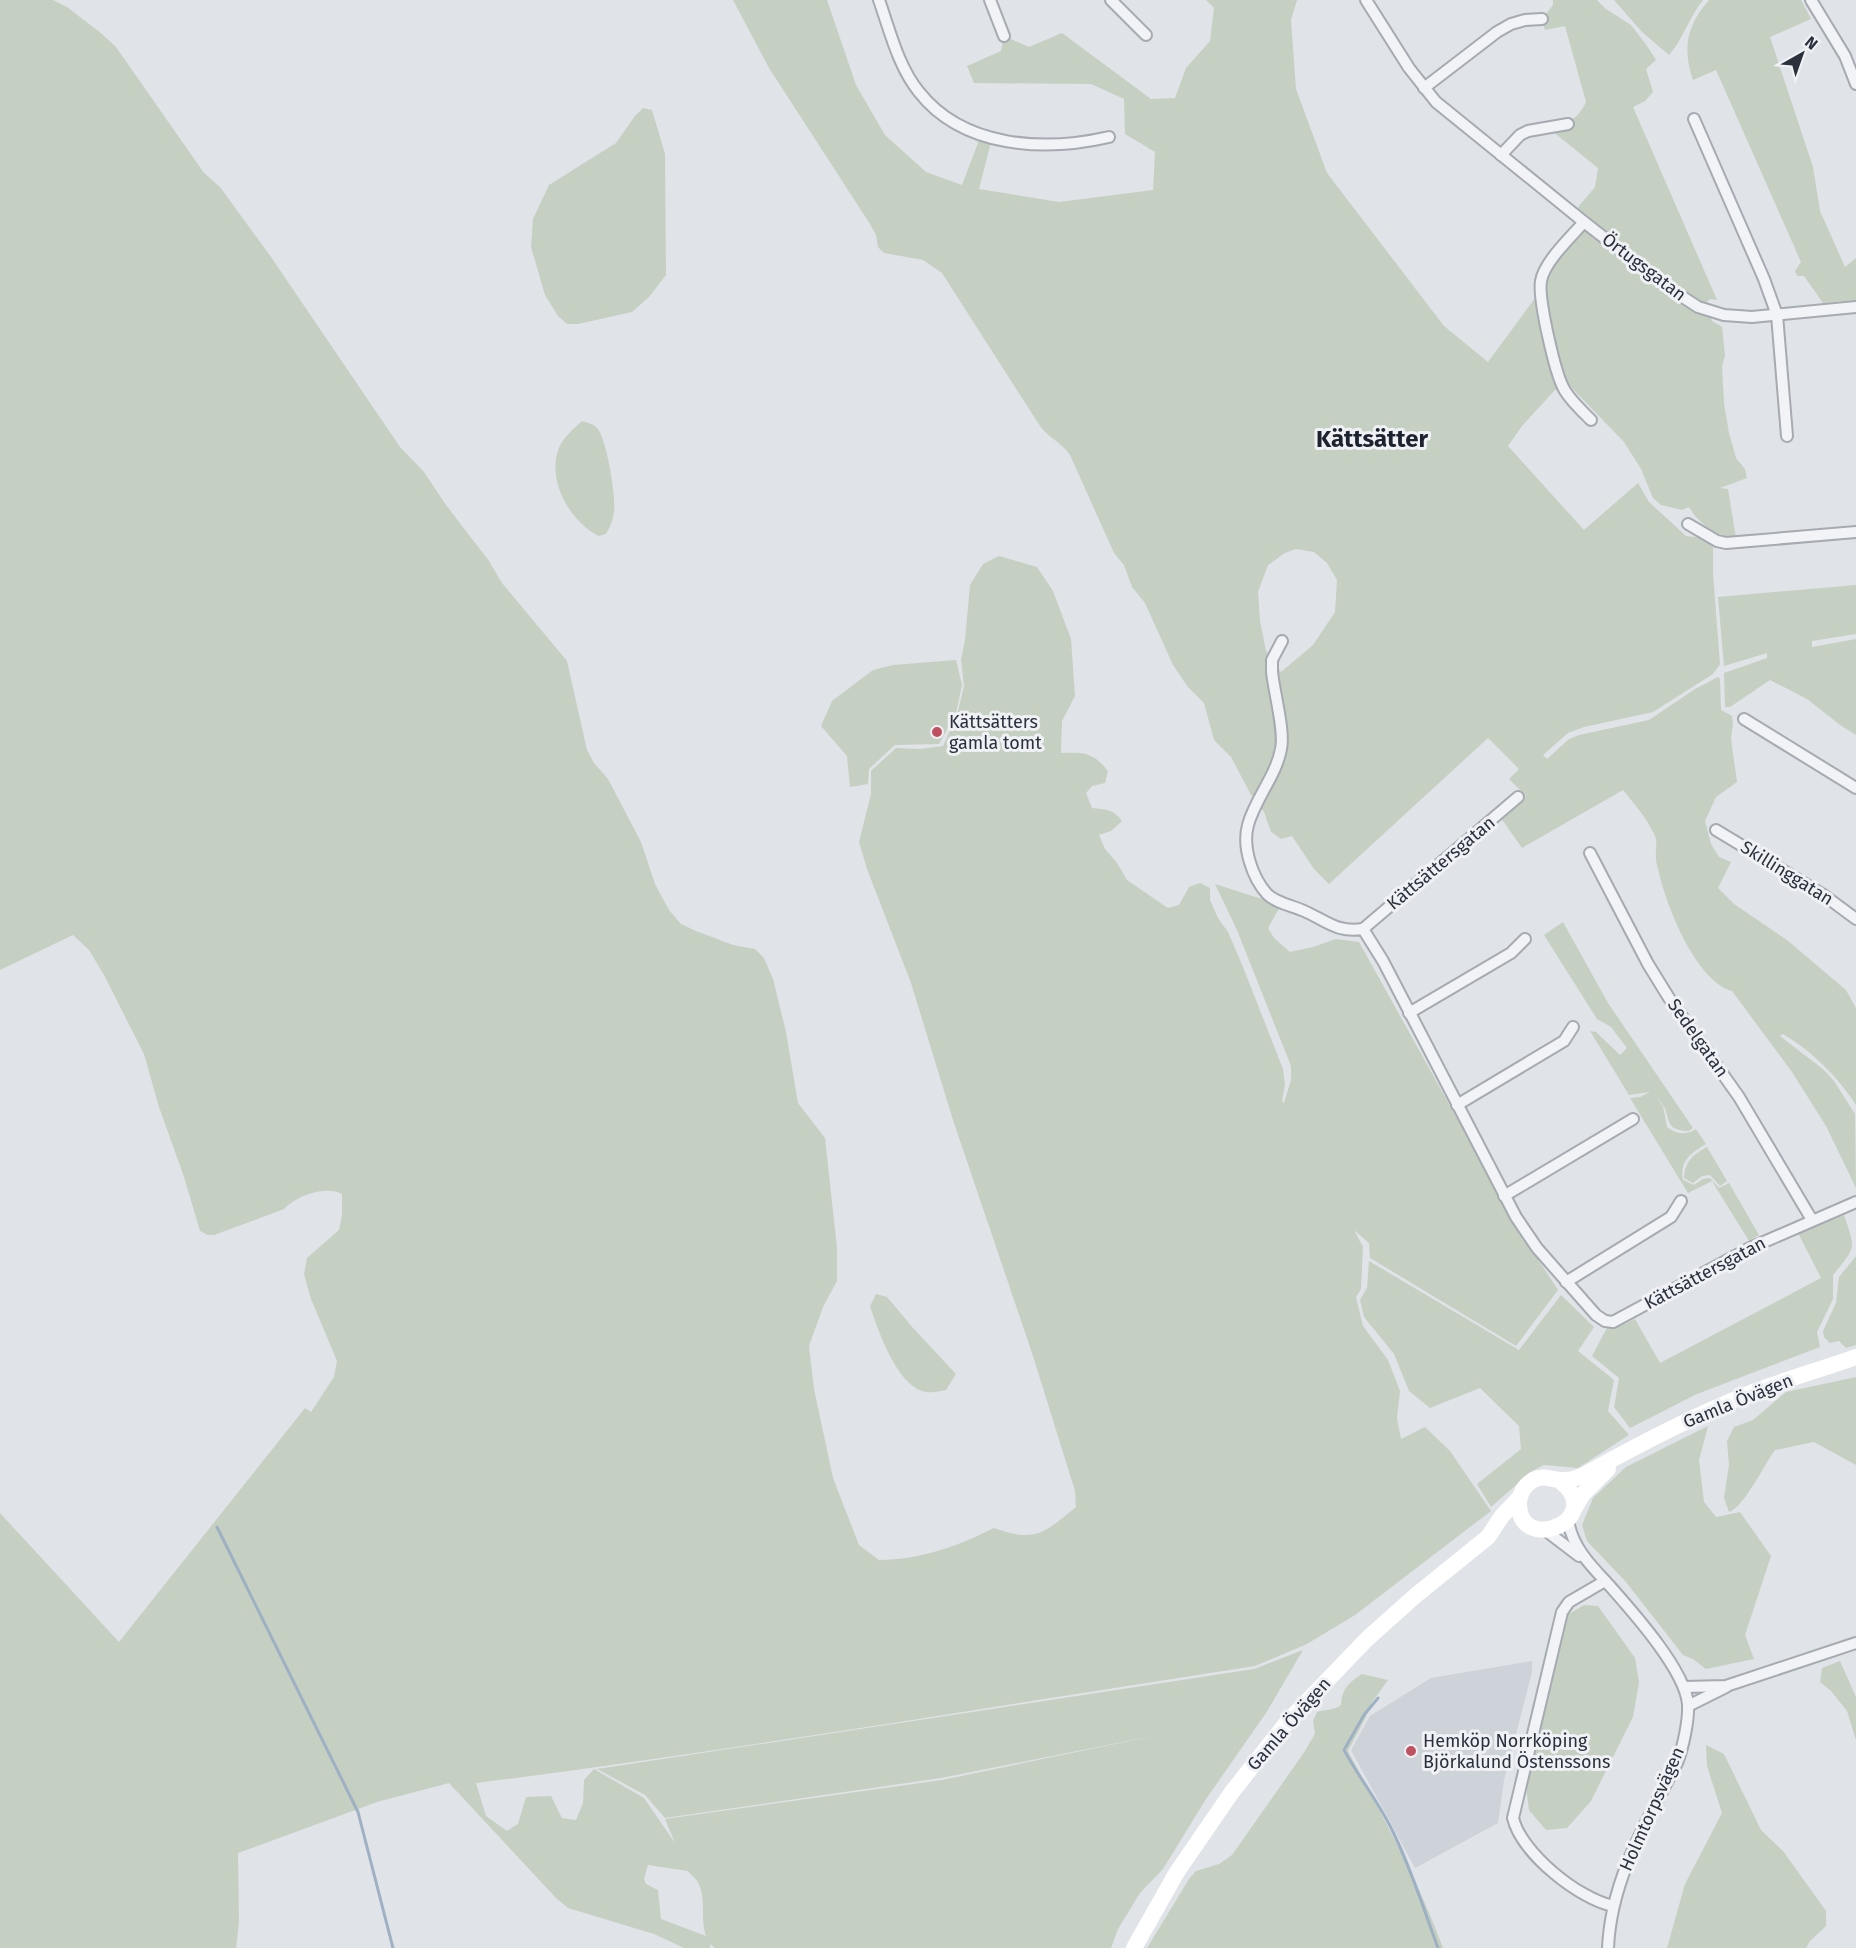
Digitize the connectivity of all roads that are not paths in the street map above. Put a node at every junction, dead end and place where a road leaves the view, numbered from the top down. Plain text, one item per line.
1 (879, 0) edge
2 (990, 0) edge
3 (1111, 0) edge
4 (1366, 0) edge
5 (1811, 0) edge
6 (1542, 19) dead end
7 (1146, 35) dead end
8 (1004, 36) dead end
9 (1853, 70) edge
10 (1856, 84) edge
11 (1424, 88) junction
12 (1694, 119) dead end
13 (1568, 124) dead end
14 (1109, 137) dead end
15 (1501, 155) junction
16 (1584, 222) junction
17 (1856, 308) edge
18 (1776, 315) junction
19 (1592, 420) dead end
20 (1787, 436) dead end
21 (1688, 524) dead end
22 (1856, 532) edge
23 (1282, 641) dead end
24 (1744, 719) dead end
25 (1856, 788) edge
26 (1518, 796) dead end
27 (1716, 830) dead end
28 (1590, 853) dead end
29 (1856, 919) edge
30 (1363, 929) junction
31 (1525, 939) dead end
32 (1409, 1013) junction
33 (1573, 1027) dead end
34 (1457, 1105) junction
35 (1633, 1119) dead end
36 (1504, 1196) junction
37 (1681, 1201) dead end
38 (1856, 1202) edge
39 (1812, 1220) junction
40 (1566, 1282) junction
41 (1854, 1358) edge
42 (1628, 1450) junction
43 (1560, 1481) junction
44 (1520, 1497) junction
45 (1570, 1515) junction
46 (1539, 1529) junction
47 (1488, 1537) junction
48 (1585, 1559) junction
49 (1605, 1581) junction
50 (1856, 1643) edge
51 (1726, 1686) junction
52 (1684, 1687) junction
53 (1688, 1706) junction
54 (1613, 1906) junction
55 (1134, 1948) edge
56 (1608, 1948) edge

1 - 14 street
2 - 8 street
3 - 7 street
4 - 11 street, Örtugsgatan
5 - 9 street
6 - 11 street
9 - 10 street
11 - 15 street, Örtugsgatan
12 - 18 street
13 - 15 street
15 - 16 street, Örtugsgatan
16 - 18 street, Örtugsgatan
16 - 19 street, Örtugsgatan
17 - 18 street, Örtugsgatan
18 - 20 street
21 - 22 street
23 - 30 street
24 - 25 street
26 - 30 street, Kättsättersgatan
27 - 29 street, Skillinggatan
28 - 39 street, Sedelgatan
30 - 32 street, Kättsättersgatan
31 - 32 street
32 - 34 street, Kättsättersgatan
33 - 34 street
34 - 36 street, Kättsättersgatan
35 - 36 street
36 - 40 street, Kättsättersgatan
37 - 40 street
38 - 39 street, Kättsättersgatan
39 - 40 street, Kättsättersgatan
41 - 42 main road, Gamla Övägen
42 - 43 main road, Gamla Övägen
42 - 45 main road, Gamla Övägen
43 - 44 main road, Gamla Övägen
43 - 45 main road
44 - 46 main road
44 - 47 main road, Gamla Övägen
45 - 46 main road, Gamla Övägen
45 - 48 street, Holmtorpsvägen
46 - 47 main road, Gamla Övägen
46 - 48 street, Holmtorpsvägen
47 - 55 main road, Gamla Övägen
48 - 49 street, Holmtorpsvägen
49 - 52 street, Holmtorpsvägen
49 - 54 street
50 - 51 street
51 - 52 street
51 - 53 street
52 - 53 street, Holmtorpsvägen
53 - 54 street, Holmtorpsvägen
54 - 56 street, Holmtorpsvägen

